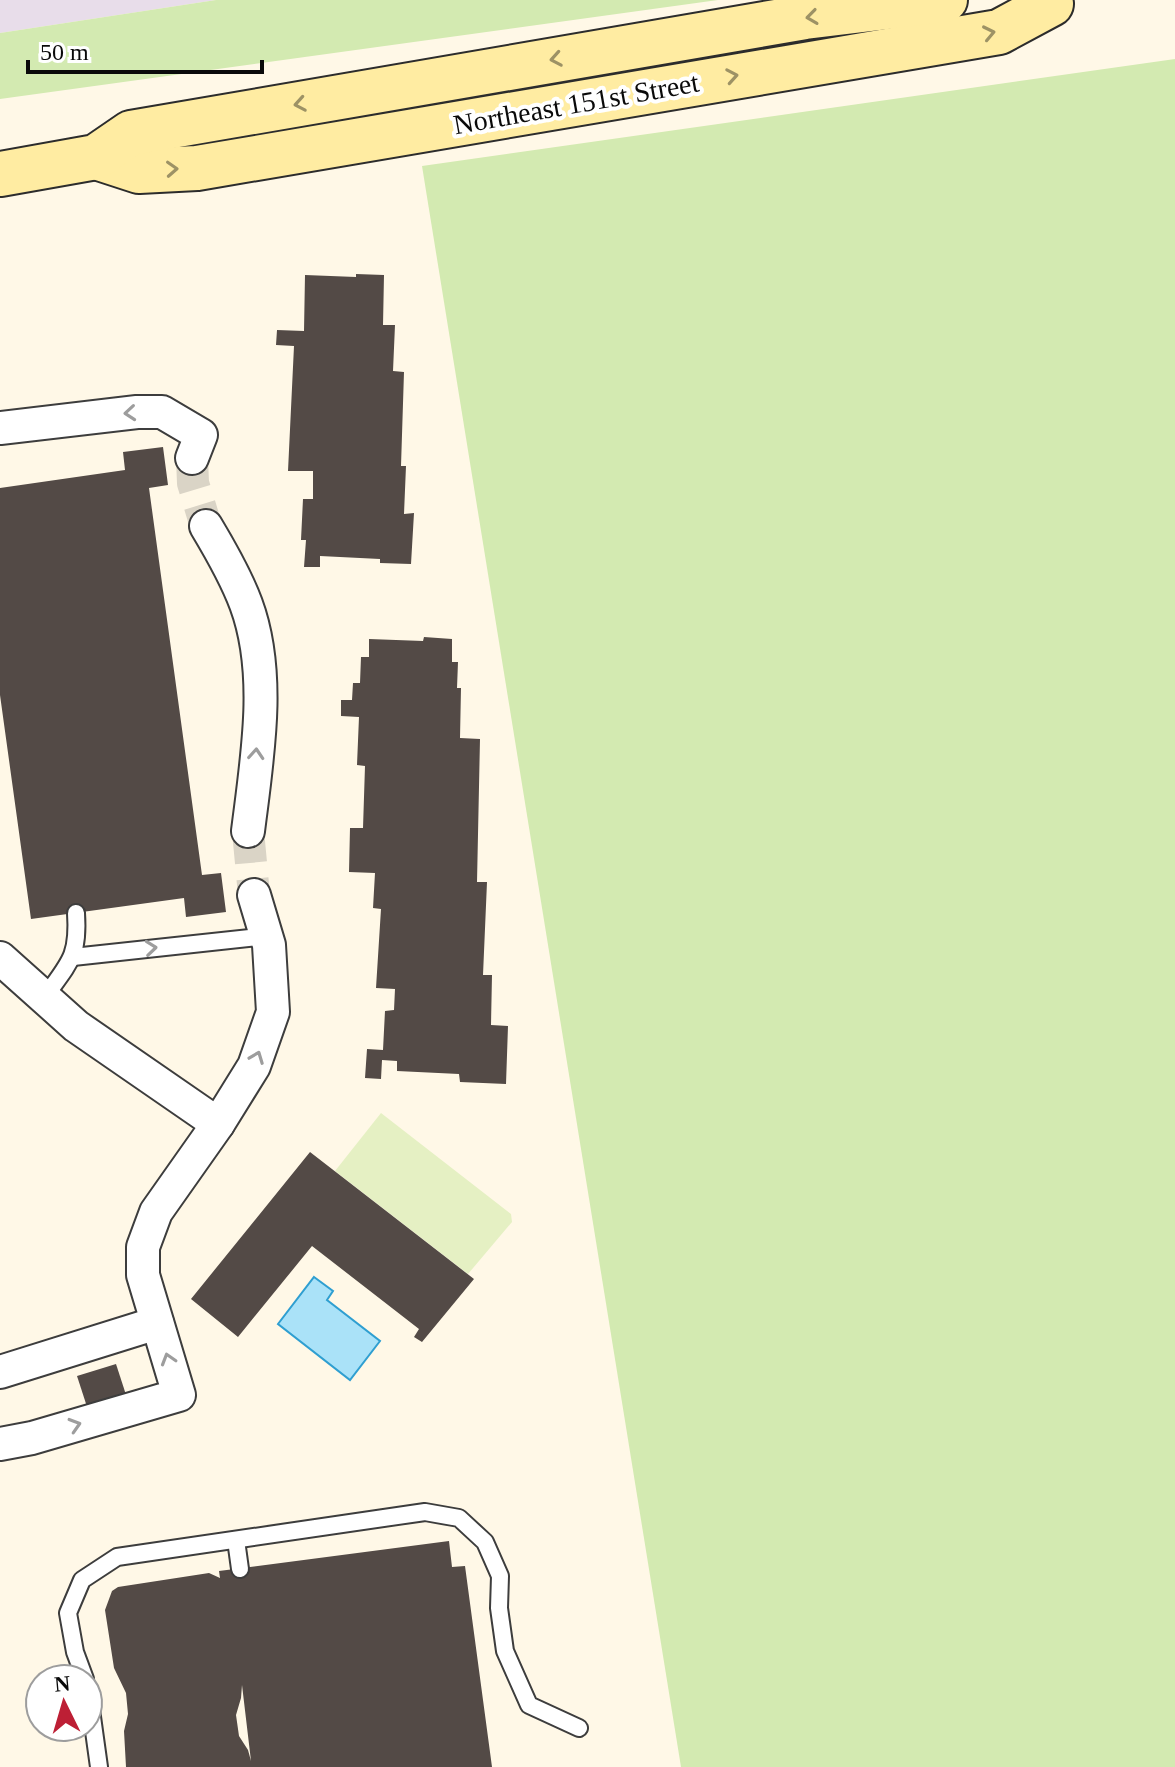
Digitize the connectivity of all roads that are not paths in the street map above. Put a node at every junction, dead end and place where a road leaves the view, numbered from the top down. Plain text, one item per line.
1 (945, 0) edge
2 (1053, 1) edge
3 (96, 157) junction
4 (0, 174) edge
5 (0, 428) edge
6 (192, 458) tunnel mouth
7 (206, 526) tunnel mouth
8 (248, 831) tunnel mouth
9 (254, 895) tunnel mouth
10 (76, 913) dead end
11 (267, 936) junction
12 (73, 957) junction
13 (0, 958) edge
14 (44, 998) junction
15 (218, 1124) junction
16 (157, 1323) junction
17 (0, 1372) edge
18 (0, 1444) edge
19 (236, 1540) junction
20 (240, 1569) dead end
21 (79, 1663) edge
22 (579, 1728) dead end
23 (96, 1743) edge
24 (99, 1767) edge

1 -> 3 street, Northeast 151st Street
3 -> 2 street, Northeast 151st Street
3 - 4 street, Northeast 151st Street
6 -> 5 street
8 -> 7 street
9 - 11 street
10 - 12 lane
12 -> 11 lane
15 -> 11 street
12 - 14 lane
13 - 14 street
14 - 15 street
15 - 16 street
16 - 17 street
18 -> 16 street
19 - 20 lane
19 - 21 lane
19 - 22 lane
23 - 24 lane

